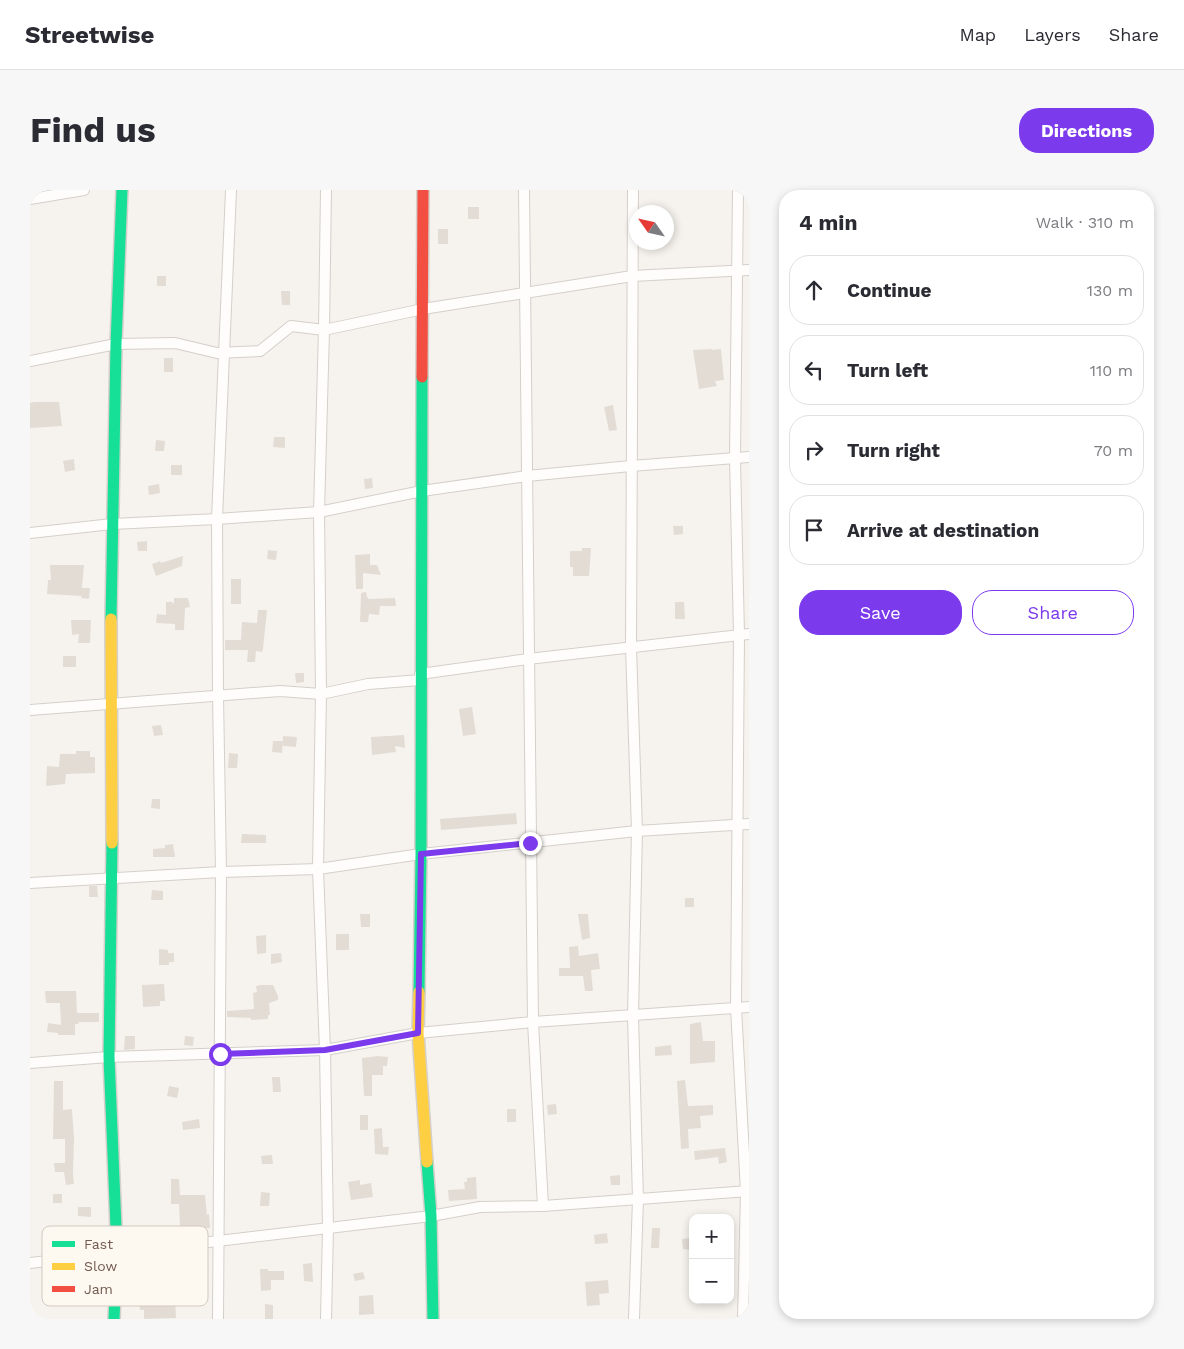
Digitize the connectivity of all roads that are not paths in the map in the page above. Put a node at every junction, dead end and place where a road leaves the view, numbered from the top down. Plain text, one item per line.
1 (84, 190) edge
2 (122, 190) edge
3 (231, 190) edge
4 (326, 190) edge
5 (423, 190) edge
6 (524, 190) edge
7 (633, 190) edge
8 (738, 190) edge
9 (30, 199) edge
10 (749, 270) edge
11 (736, 272) junction
12 (632, 276) junction
13 (526, 294) junction
14 (423, 309) junction
15 (324, 330) junction
16 (116, 344) junction
17 (224, 353) junction
18 (30, 361) edge
19 (749, 457) edge
20 (735, 459) junction
21 (631, 466) junction
22 (528, 476) junction
23 (422, 490) junction
24 (319, 512) junction
25 (218, 519) junction
26 (112, 524) junction
27 (30, 533) edge
28 (744, 634) edge
29 (631, 647) junction
30 (528, 659) junction
31 (421, 677) junction
32 (321, 694) junction
33 (218, 695) junction
34 (111, 704) junction
35 (30, 710) edge
36 (749, 824) edge
37 (737, 825) junction
38 (637, 831) junction
39 (530, 843) junction
40 (421, 854) junction
41 (318, 869) junction
42 (221, 872) junction
43 (112, 878) junction
44 (30, 883) edge
45 (749, 1007) edge
46 (736, 1008) junction
47 (633, 1016) junction
48 (532, 1022) junction
49 (418, 1033) junction
50 (325, 1050) junction
51 (220, 1054) junction
52 (109, 1057) junction
53 (30, 1063) edge
54 (747, 1191) edge
55 (638, 1199) junction
56 (543, 1206) junction
57 (431, 1216) junction
58 (116, 1226) edge
59 (328, 1228) junction
60 (219, 1240) junction
61 (208, 1241) edge
62 (115, 1306) edge
63 (114, 1319) edge
64 (218, 1319) edge
65 (326, 1319) edge
66 (433, 1319) edge
67 (634, 1319) edge
68 (743, 1319) edge

1 - 9 street
2 - 16 street
3 - 17 street
4 - 15 street
5 - 14 street
6 - 13 street
7 - 12 street
8 - 11 street
10 - 11 street
11 - 12 street
11 - 20 street
12 - 13 street
12 - 21 street
13 - 14 street
13 - 22 street
14 - 15 street
14 - 23 street
15 - 17 street
15 - 24 street
16 - 17 street
16 - 18 street
16 - 26 street
17 - 25 street
19 - 20 street
20 - 21 street
20 - 28 street
21 - 22 street
21 - 29 street
22 - 23 street
22 - 30 street
23 - 24 street
23 - 31 street
24 - 25 street
24 - 32 street
25 - 26 street
25 - 33 street
26 - 27 street
26 - 34 street
28 - 29 street
28 - 37 street
29 - 30 street
29 - 38 street
30 - 31 street
30 - 39 street
31 - 32 street
31 - 40 street
32 - 33 street
32 - 41 street
33 - 34 street
33 - 42 street
34 - 35 street
34 - 43 street
36 - 37 street
37 - 38 street
37 - 46 street
38 - 39 street
38 - 47 street
39 - 40 street
39 - 48 street
40 - 41 street
40 - 49 street
41 - 42 street
41 - 50 street
42 - 43 street
42 - 51 street
43 - 44 street
43 - 52 street
45 - 46 street
46 - 47 street
46 - 54 street
47 - 48 street
47 - 55 street
48 - 49 street
48 - 56 street
49 - 50 street
49 - 57 street
50 - 51 street
50 - 59 street
51 - 52 street
51 - 60 street
52 - 53 street
52 - 58 street
54 - 55 street
54 - 68 street
55 - 56 street
55 - 67 street
56 - 57 street
57 - 59 street
57 - 66 street
59 - 60 street
59 - 65 street
60 - 61 street
60 - 64 street
62 - 63 street

